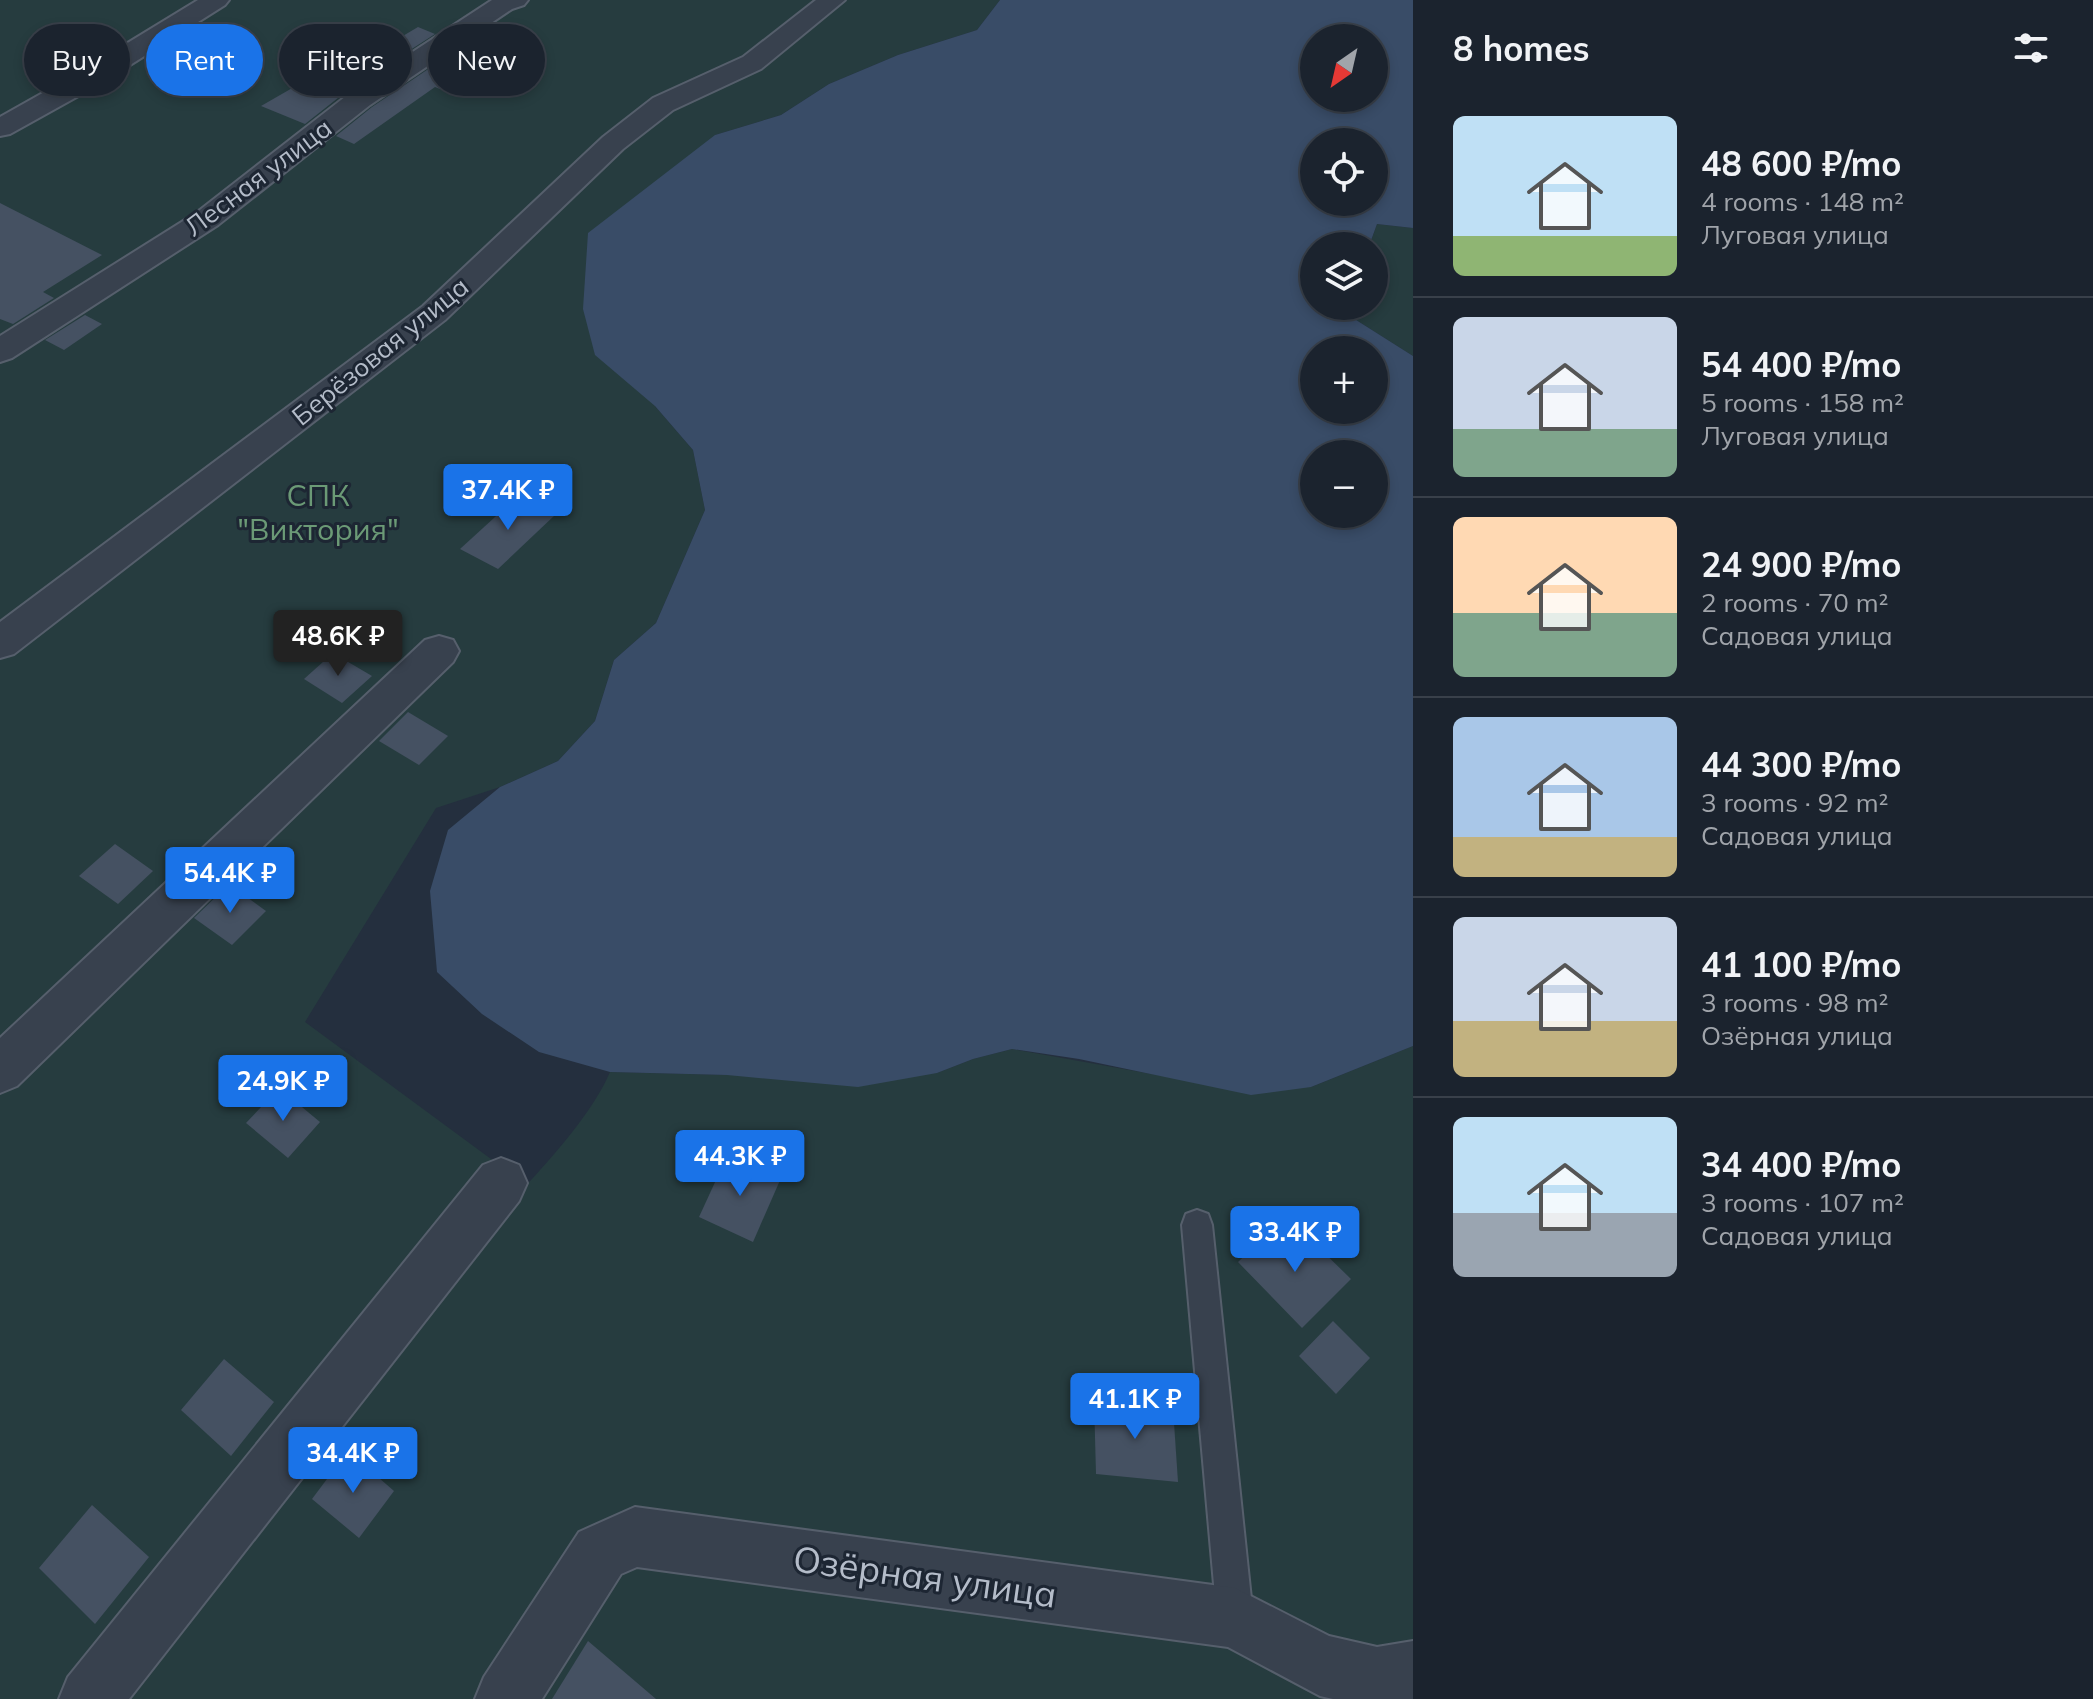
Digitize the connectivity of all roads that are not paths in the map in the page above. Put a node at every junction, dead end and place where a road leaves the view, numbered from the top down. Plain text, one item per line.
1 (216, 0) edge
2 (515, 0) edge
3 (832, 0) edge
4 (0, 128) edge
5 (0, 351) edge
6 (0, 643) edge
7 (439, 651) dead end
8 (0, 1070) edge
9 (501, 1183) dead end
10 (1197, 1225) dead end
11 (1235, 1618) junction
12 (1413, 1672) edge
13 (90, 1699) edge
14 (506, 1699) edge

1 - 4 street
2 - 5 street, Лесная улица
3 - 6 street, Берёзовая улица
7 - 8 street
9 - 13 street
10 - 11 lane
11 - 12 street, Озёрная улица
11 - 14 street, Озёрная улица

